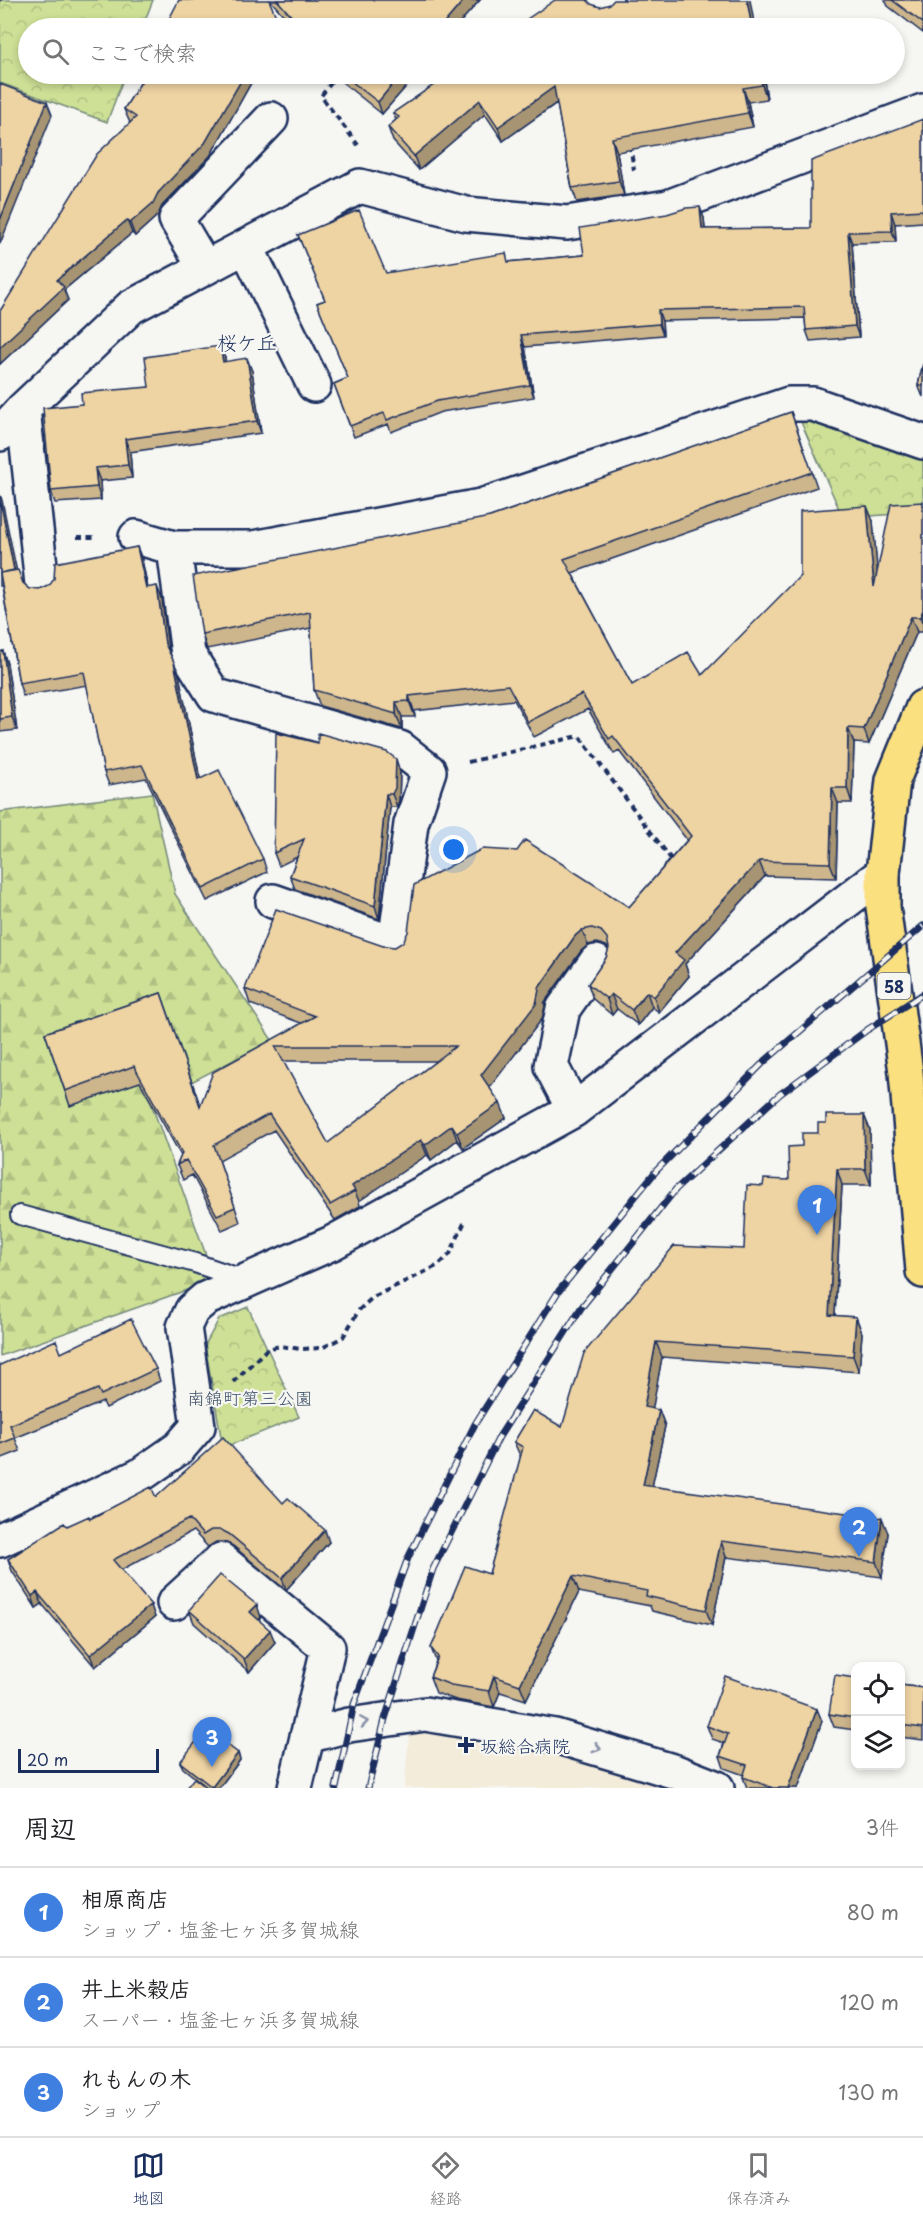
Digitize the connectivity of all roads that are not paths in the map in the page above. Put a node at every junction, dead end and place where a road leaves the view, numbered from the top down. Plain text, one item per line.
1 (923, 111) edge
2 (270, 119) dead end
3 (246, 246) junction
4 (205, 268) junction
5 (314, 385) dead end
6 (8, 421) edge
7 (923, 442) edge
8 (136, 537) road end
9 (174, 548) junction
10 (42, 584) dead end
11 (923, 707) edge
12 (884, 873) junction
13 (273, 901) dead end
14 (596, 962) dead end
15 (574, 1110) junction
16 (20, 1215) dead end
17 (923, 1271) edge
18 (245, 1280) junction
19 (0, 1540) edge
20 (174, 1603) dead end
21 (307, 1736) junction
22 (294, 1788) edge
23 (717, 1788) edge

1 - 3 street
2 - 4 street
3 - 4 street
3 - 5 street
4 - 6 street
6 - 10 street
7 - 9 street
8 - 9 street
9 - 13 street
11 - 12 main road, 58
12 - 15 street
12 - 17 main road, 58
14 - 15 street
15 - 18 street
16 - 18 lane
18 - 19 street
20 - 21 street
21 - 22 street
21 -> 23 street

